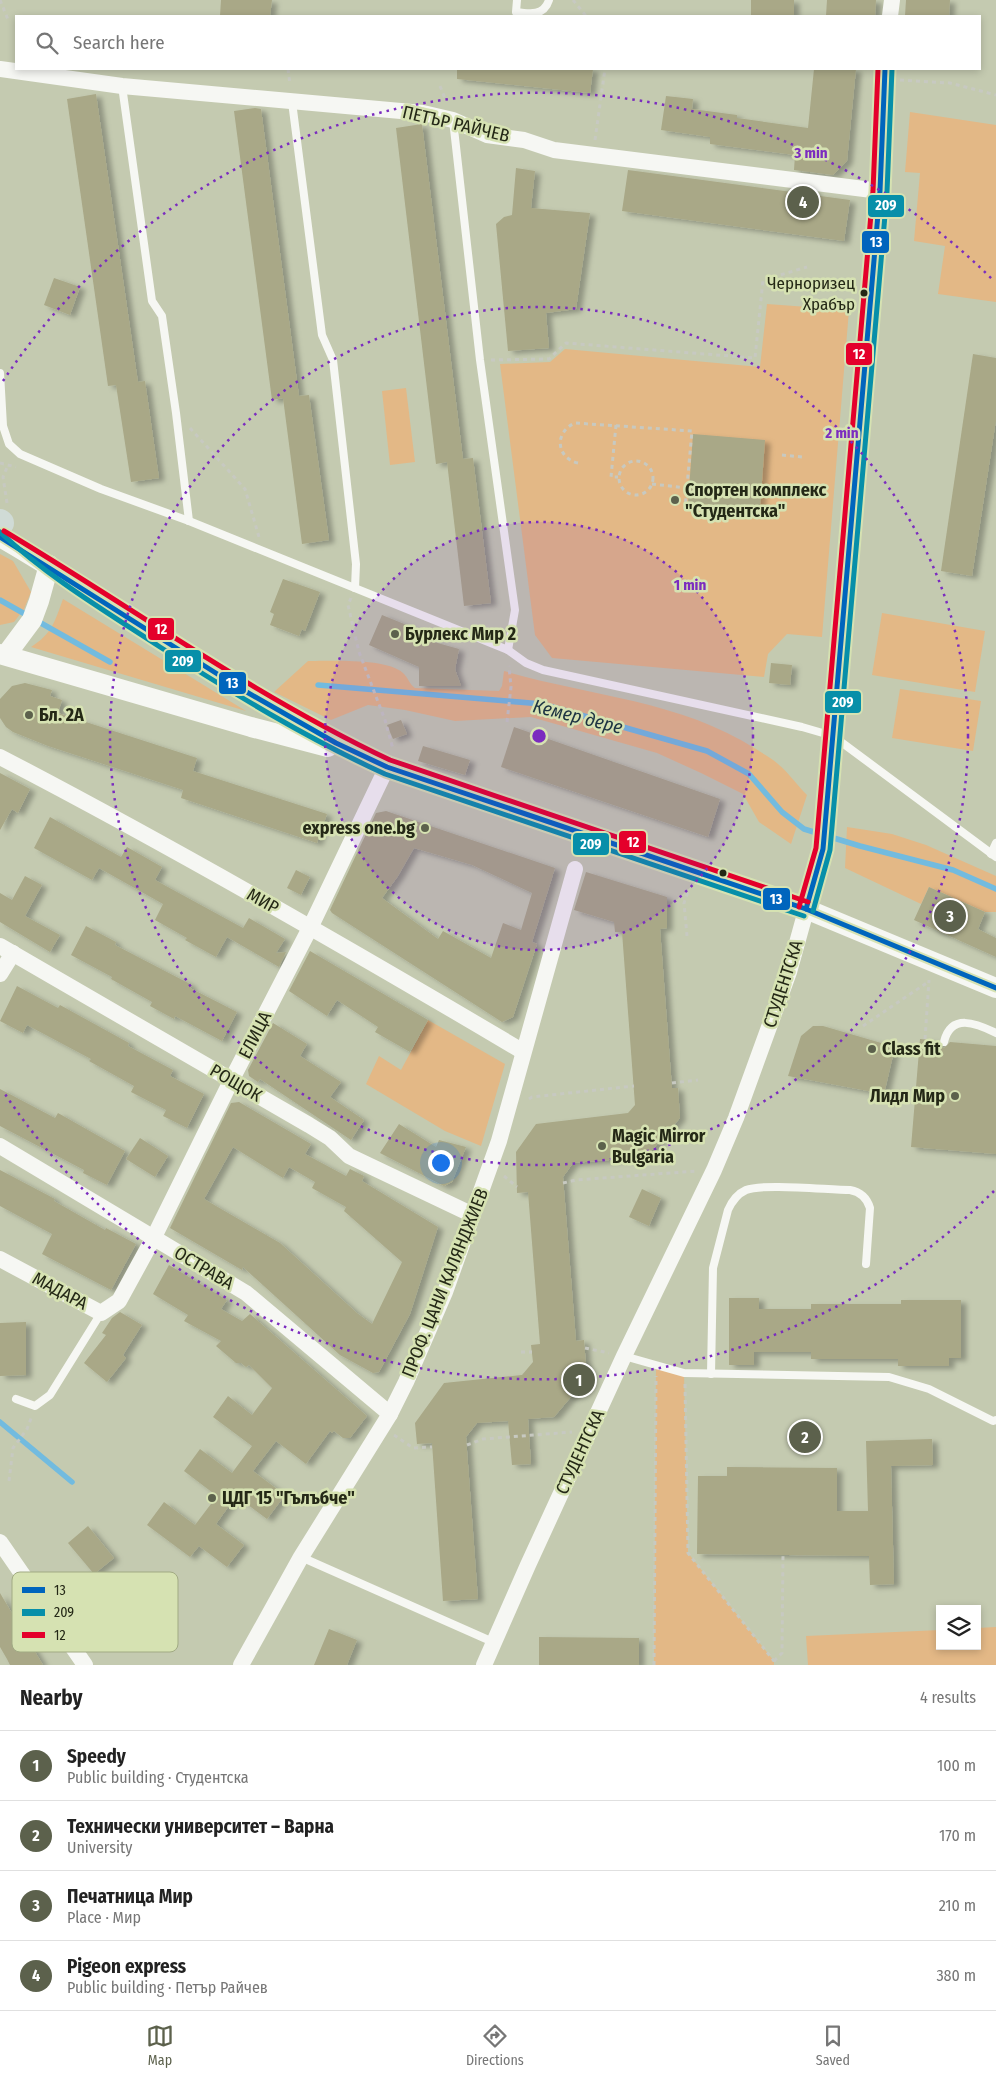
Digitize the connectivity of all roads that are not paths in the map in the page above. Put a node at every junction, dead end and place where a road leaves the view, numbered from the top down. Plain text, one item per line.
1 (517, 0) edge
2 (549, 0) edge
3 (892, 0) edge
4 (890, 15) edge
5 (0, 69) edge
6 (885, 74) edge
7 (122, 86) junction
8 (292, 100) junction
9 (453, 120) junction
10 (880, 191) junction
11 (0, 373) edge
12 (189, 521) junction
13 (0, 526) edge
14 (49, 565) junction
15 (355, 588) junction
16 (508, 650) junction
17 (2, 659) edge
18 (833, 736) junction
19 (359, 755) junction
20 (0, 757) edge
21 (395, 770) junction
22 (996, 843) edge
23 (994, 856) edge
24 (575, 870) dead end
25 (806, 909) junction
26 (311, 926) junction
27 (6, 949) edge
28 (0, 974) edge
29 (996, 988) edge
30 (996, 1033) edge
31 (944, 1042) dead end
32 (522, 1051) junction
33 (231, 1081) junction
34 (0, 1146) edge
35 (473, 1215) junction
36 (154, 1237) junction
37 (0, 1259) edge
38 (866, 1264) dead end
39 (119, 1301) joint
40 (101, 1313) junction
41 (624, 1356) junction
42 (710, 1374) junction
43 (16, 1399) dead end
44 (386, 1420) junction
45 (995, 1421) edge
46 (0, 1542) edge
47 (301, 1557) junction
48 (21, 1572) edge
49 (494, 1642) junction
50 (76, 1652) edge
51 (85, 1665) edge
52 (241, 1665) edge
53 (484, 1665) edge

1 - 2 lane
3 - 4 street
5 - 7 street, ПЕТЪР РАЙЧЕВ
6 - 10 street, СТУДЕНТСКА
7 - 8 street, ПЕТЪР РАЙЧЕВ
7 - 12 lane
8 - 9 street, ПЕТЪР РАЙЧЕВ
8 - 15 lane
9 - 10 street, ПЕТЪР РАЙЧЕВ
9 - 16 lane
10 - 18 street, СТУДЕНТСКА
11 - 12 lane
12 - 15 lane
13 - 14 street
14 - 17 street
14 - 19 street
15 - 16 lane
16 - 18 lane
17 - 19 street
18 - 23 lane
18 - 25 street, СТУДЕНТСКА
19 - 21 street
20 - 26 street, МИР
21 - 25 street
21 - 26 street, ЕЛИЦА
22 - 23 lane
24 - 32 street, ПРОФ. ЦАНИ КАЛЯНДЖИЕВ
25 - 29 street
25 - 41 street, СТУДЕНТСКА
26 - 32 street, МИР
26 - 33 street, ЕЛИЦА
27 - 28 street
27 - 33 street, РОЩОК
30 - 31 lane
32 - 35 street, ПРОФ. ЦАНИ КАЛЯНДЖИЕВ
33 - 35 street, РОЩОК
33 - 36 street, ЕЛИЦА
34 - 36 street, ОСТРАВА
35 - 44 street, ПРОФ. ЦАНИ КАЛЯНДЖИЕВ
36 - 39 street, ЕЛИЦА
36 - 44 street, ОСТРАВА
37 - 40 street, МАДАРА
38 - 42 lane
39 - 40 street, МАДАРА
40 - 43 lane
41 - 42 lane
41 - 49 street, СТУДЕНТСКА
42 - 45 lane
44 - 47 street, ПРОФ. ЦАНИ КАЛЯНДЖИЕВ
46 - 48 street
47 - 49 lane
47 - 52 street, ПРОФ. ЦАНИ КАЛЯНДЖИЕВ
49 - 53 street, СТУДЕНТСКА
50 - 51 street

